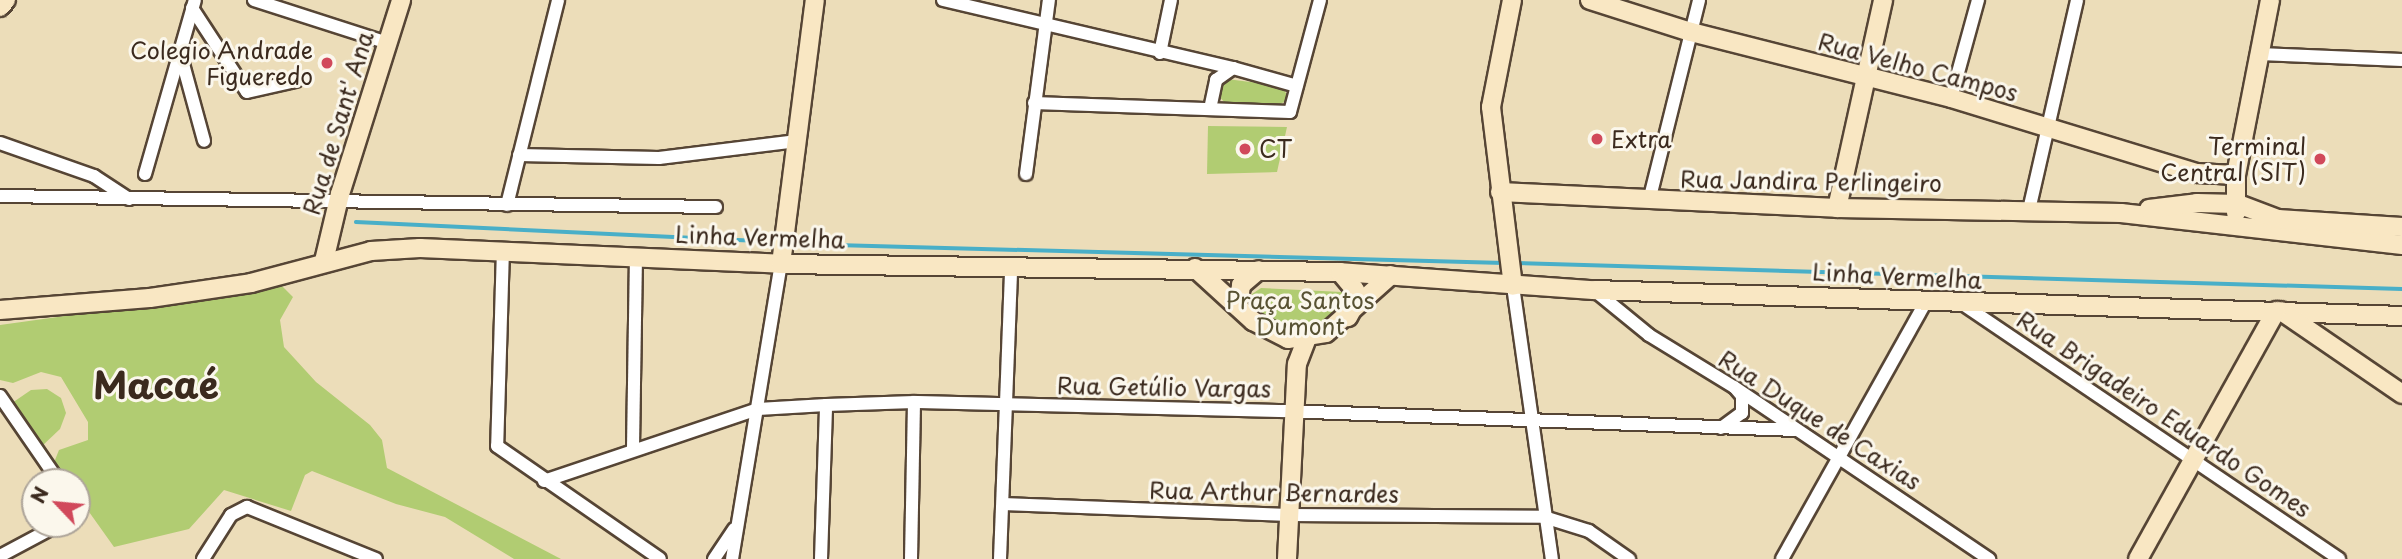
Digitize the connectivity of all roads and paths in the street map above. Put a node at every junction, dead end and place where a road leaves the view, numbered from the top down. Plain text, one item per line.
1 (6, 0) edge
2 (254, 0) edge
3 (401, 0) edge
4 (558, 0) edge
5 (815, 0) edge
6 (943, 0) edge
7 (1049, 0) edge
8 (1171, 0) edge
9 (1320, 0) edge
10 (1512, 0) edge
11 (1590, 0) edge
12 (1699, 0) edge
13 (1883, 0) edge
14 (1978, 0) edge
15 (2077, 0) edge
16 (2270, 0) edge
17 (194, 4) edge
18 (0, 7) edge
19 (1046, 26) junction
20 (1691, 32) junction
21 (388, 43) junction
22 (180, 53) junction
23 (1160, 53) junction
24 (2260, 54) junction
25 (2402, 60) edge
26 (1189, 61) junction
27 (1233, 68) junction
28 (1865, 79) junction
29 (1216, 80) junction
30 (296, 81) dead end
31 (1297, 86) junction
32 (1951, 99) junction
33 (1034, 103) junction
34 (1210, 108) junction
35 (2047, 126) junction
36 (204, 141) dead end
37 (797, 141) junction
38 (0, 143) edge
39 (519, 155) junction
40 (2197, 173) junction
41 (145, 174) dead end
42 (1026, 174) dead end
43 (2236, 175) junction
44 (1500, 192) junction
45 (0, 196) edge
46 (130, 199) junction
47 (338, 201) junction
48 (1649, 201) junction
49 (2197, 203) junction
50 (2238, 204) junction
51 (507, 205) junction
52 (716, 207) dead end
53 (1837, 208) junction
54 (2029, 210) junction
55 (2121, 213) junction
56 (2204, 222) junction
57 (2230, 225) junction
58 (2402, 227) edge
59 (2402, 245) edge
60 (503, 249) junction
61 (635, 256) junction
62 (324, 261) junction
63 (781, 264) junction
64 (1011, 268) junction
65 (1195, 268) junction
66 (1259, 270) junction
67 (1512, 270) junction
68 (1340, 272) junction
69 (1391, 275) junction
70 (1594, 289) junction
71 (1635, 290) junction
72 (1926, 301) junction
73 (1964, 304) junction
74 (1238, 307) junction
75 (0, 310) edge
76 (2278, 311) junction
77 (2329, 313) junction
78 (2402, 316) edge
79 (1348, 318) junction
80 (1626, 319) junction
81 (2315, 334) junction
82 (1297, 339) junction
83 (1734, 387) junction
84 (2402, 394) edge
85 (0, 396) edge
86 (914, 402) junction
87 (1006, 404) junction
88 (826, 405) junction
89 (758, 408) junction
90 (1294, 411) junction
91 (1530, 421) junction
92 (1721, 428) junction
93 (1796, 430) junction
94 (633, 447) junction
95 (1841, 457) junction
96 (2196, 460) junction
97 (49, 468) edge
98 (544, 481) junction
99 (1003, 504) junction
100 (1289, 515) junction
101 (1544, 517) junction
102 (736, 526) junction
103 (34, 538) edge
104 (0, 556) edge
105 (203, 559) edge
106 (376, 559) edge
107 (660, 559) edge
108 (714, 559) edge
109 (732, 559) edge
110 (821, 559) edge
111 (911, 559) edge
112 (1000, 559) edge
113 (1287, 559) edge
114 (1552, 559) edge
115 (1629, 559) edge
116 (1782, 559) edge
117 (1989, 559) edge
118 (2138, 559) edge
119 (2339, 559) edge

1 - 18 main road
2 - 21 street
3 - 21 main road, Rua de Sant' Ana
4 - 39 street
5 - 37 main road
6 - 19 street
7 - 19 street
8 - 23 street
9 - 31 street
10 - 44 main road
11 - 20 main road, Rua Velho Campos
12 - 20 street
13 - 28 main road
14 - 32 street
15 - 35 street
16 - 24 main road
17 - 22 street
17 - 30 street
19 - 23 street
19 - 33 street
20 - 28 main road, Rua Velho Campos
20 - 48 street
21 - 47 main road, Rua de Sant' Ana
22 - 36 street
22 - 41 street
23 - 26 street
24 - 25 street
24 - 43 main road
26 - 27 street
26 - 29 street
27 - 29 street
27 - 31 street
28 - 32 main road, Rua Velho Campos
28 - 53 main road
29 - 34 street
31 - 34 street
32 - 35 main road, Rua Velho Campos
33 - 34 street
33 - 42 street
35 - 40 main road, Rua Velho Campos
35 - 54 street
37 - 39 street
37 - 63 main road
38 - 46 street
39 - 51 street
40 - 43 main road, Rua Velho Campos
40 - 49 main road
43 - 50 main road
44 - 48 main road, Rua Jandira Perlingeiro
44 - 67 main road
45 - 46 street
46 - 47 street
47 - 51 street
47 - 62 main road, Rua de Sant' Ana
48 - 53 main road, Rua Jandira Perlingeiro
49 - 50 main road, Rua Jandira Perlingeiro
49 - 55 main road, Rua Jandira Perlingeiro
49 - 56 main road
50 - 57 main road
50 - 58 main road, Rua Jandira Perlingeiro
51 - 52 street
53 - 54 main road, Rua Jandira Perlingeiro
54 - 55 main road, Rua Jandira Perlingeiro
55 - 56 main road, Rua Jandira Perlingeiro
56 - 57 main road, Rua Jandira Perlingeiro
57 - 59 main road, Rua Jandira Perlingeiro
60 - 61 main road, Linha Vermelha
60 - 62 main road, Linha Vermelha
60 - 98 street
61 - 63 main road, Linha Vermelha
61 - 94 street
62 - 75 main road, Linha Vermelha
63 - 64 main road, Linha Vermelha
63 - 89 street
64 - 65 main road, Linha Vermelha
64 - 87 street
65 - 66 main road, Linha Vermelha
65 - 74 main road
66 - 68 main road, Linha Vermelha
66 - 74 main road
67 - 69 main road, Linha Vermelha
67 - 70 main road, Linha Vermelha
67 - 91 street
68 - 69 main road, Linha Vermelha
68 - 79 main road
69 - 79 main road
70 - 71 main road, Linha Vermelha
70 - 80 street, Rua Duque de Caxias
71 - 72 main road, Linha Vermelha
71 - 80 street
72 - 73 main road, Linha Vermelha
72 - 95 street
73 - 76 main road, Linha Vermelha
73 - 96 street, Rua Brigadeiro Eduardo Gomes
74 - 82 main road
76 - 77 main road, Linha Vermelha
76 - 81 main road
76 - 96 main road
77 - 78 main road, Linha Vermelha
77 - 81 main road
79 - 82 main road
80 - 83 street, Rua Duque de Caxias
81 - 84 main road
82 - 90 main road
83 - 92 street
83 - 93 street, Rua Duque de Caxias
85 - 97 street
86 - 87 street, Rua Getúlio Vargas
86 - 88 street, Rua Getúlio Vargas
86 - 111 street
87 - 90 street, Rua Getúlio Vargas
87 - 99 street
88 - 89 street, Rua Getúlio Vargas
88 - 110 street
89 - 94 street, Rua Getúlio Vargas
89 - 102 street
90 - 91 street, Rua Getúlio Vargas
90 - 100 main road
91 - 92 street, Rua Getúlio Vargas
91 - 101 street
92 - 93 street, Rua Getúlio Vargas
93 - 95 street, Rua Duque de Caxias
94 - 98 street, Rua Getúlio Vargas
95 - 116 street
95 - 117 street, Rua Duque de Caxias
96 - 118 main road
96 - 119 street, Rua Brigadeiro Eduardo Gomes
98 - 107 street
99 - 100 street, Rua Arthur Bernardes
99 - 112 street
100 - 101 street, Rua Arthur Bernardes
100 - 113 main road
101 - 114 street
101 - 115 street, Rua Arthur Bernardes
102 - 108 street
102 - 109 street
103 - 104 street
105 - 106 street

